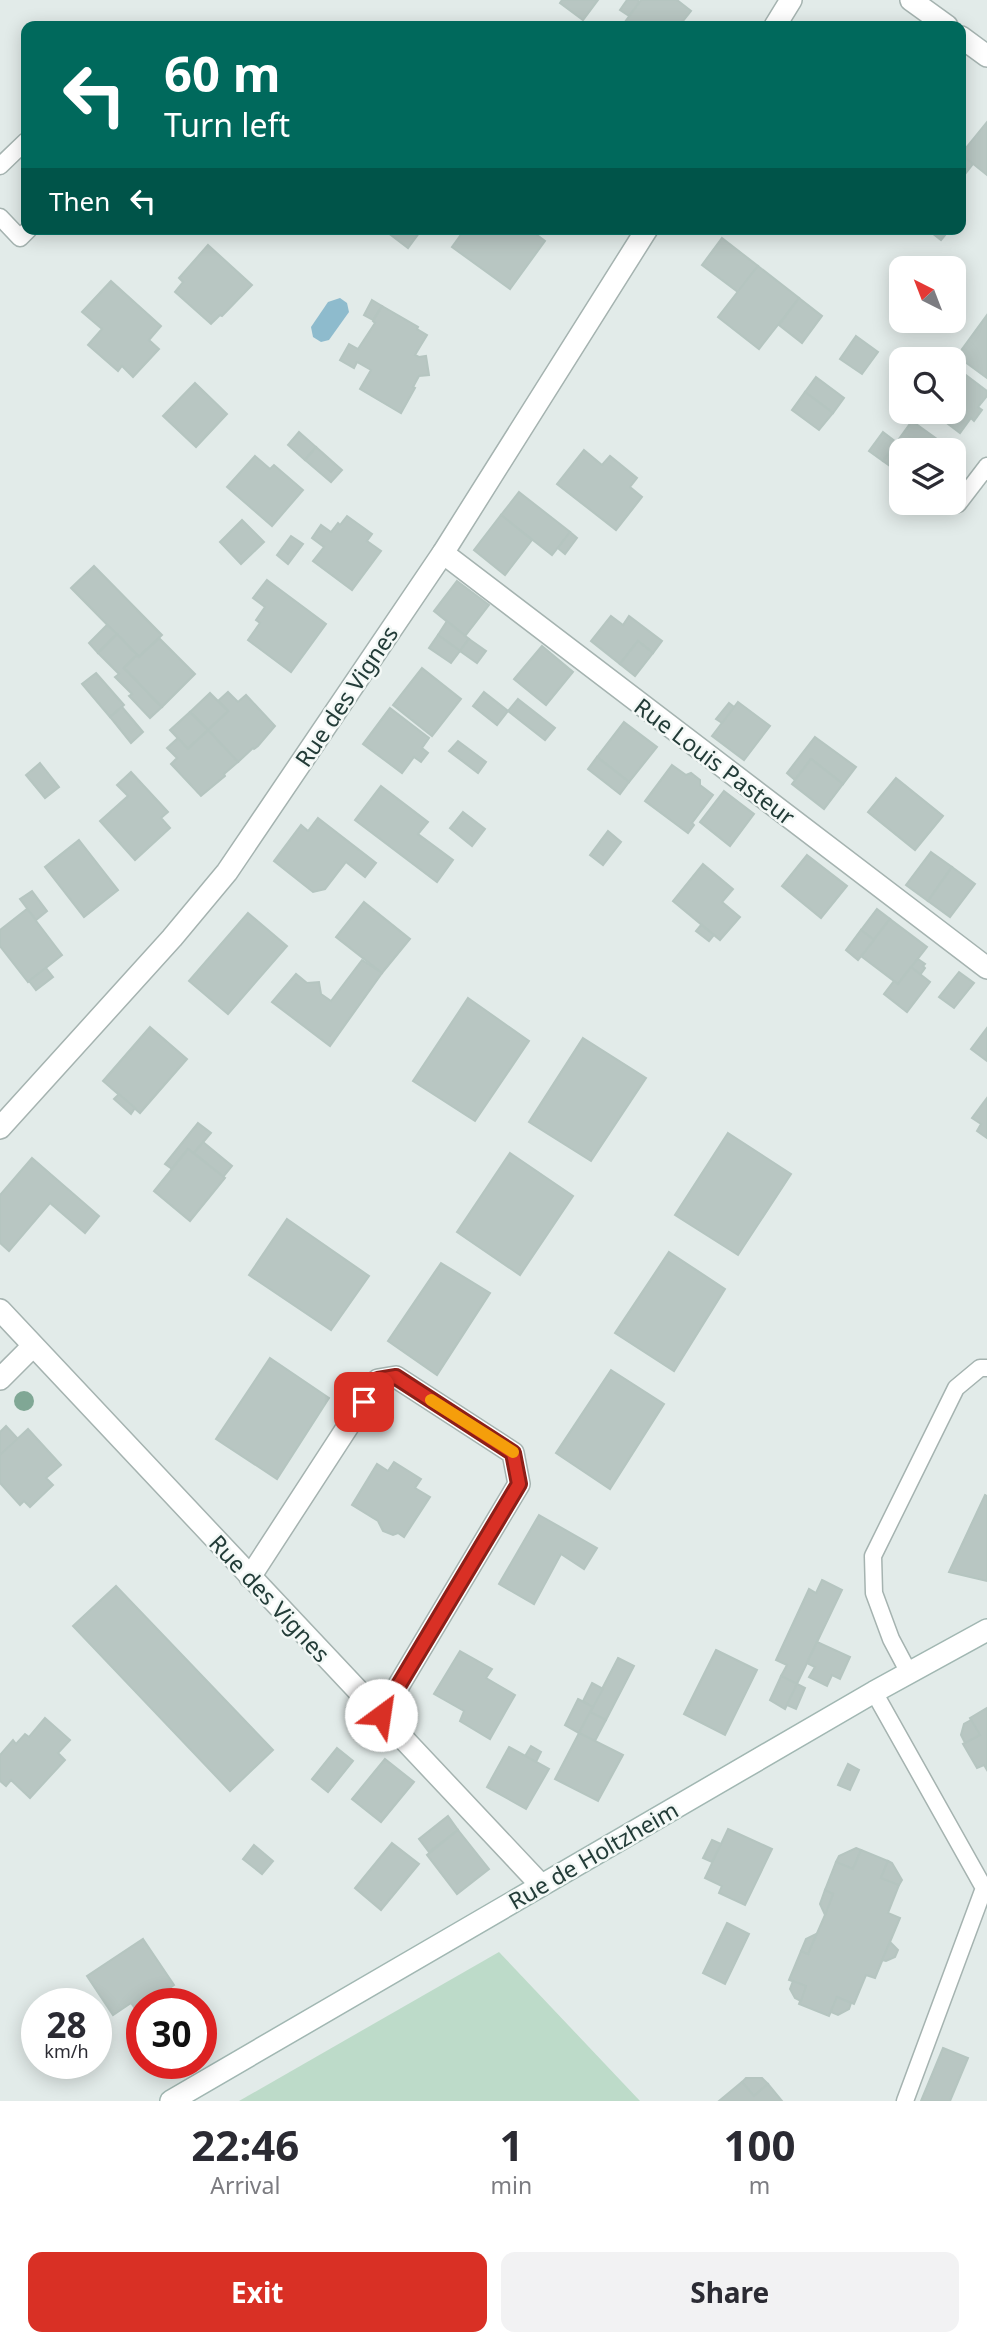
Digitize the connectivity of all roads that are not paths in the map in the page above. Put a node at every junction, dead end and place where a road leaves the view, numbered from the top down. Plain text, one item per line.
1 (791, 0) edge
2 (911, 0) edge
3 (778, 21) edge
4 (940, 21) edge
5 (966, 41) edge
6 (987, 56) edge
7 (21, 146) edge
8 (0, 166) edge
9 (0, 217) edge
10 (23, 235) edge
11 (643, 235) edge
12 (987, 466) edge
13 (966, 494) edge
14 (443, 553) junction
15 (987, 968) edge
16 (0, 1128) edge
17 (0, 1310) edge
18 (33, 1346) junction
19 (987, 1368) edge
20 (0, 1379) edge
21 (250, 1577) junction
22 (987, 1630) edge
23 (909, 1673) junction
24 (874, 1692) junction
25 (381, 1715) junction
26 (541, 1885) junction
27 (171, 2101) edge
28 (905, 2101) edge

1 - 3 street
2 - 4 street
5 - 6 street
7 - 8 lane
9 - 10 lane
11 - 14 street, Rue des Vignes
12 - 13 lane
14 - 15 street, Rue Louis Pasteur
14 - 16 street, Rue des Vignes
17 - 18 street, Rue des Vignes
18 - 20 street
18 - 21 street, Rue des Vignes
19 - 23 lane
21 - 25 street, Rue des Vignes
21 - 25 street
22 - 23 street, Rue de Holtzheim
23 - 24 street, Rue de Holtzheim
24 - 26 street, Rue de Holtzheim
24 - 28 lane
25 - 26 street, Rue des Vignes
26 - 27 street, Rue de Holtzheim

